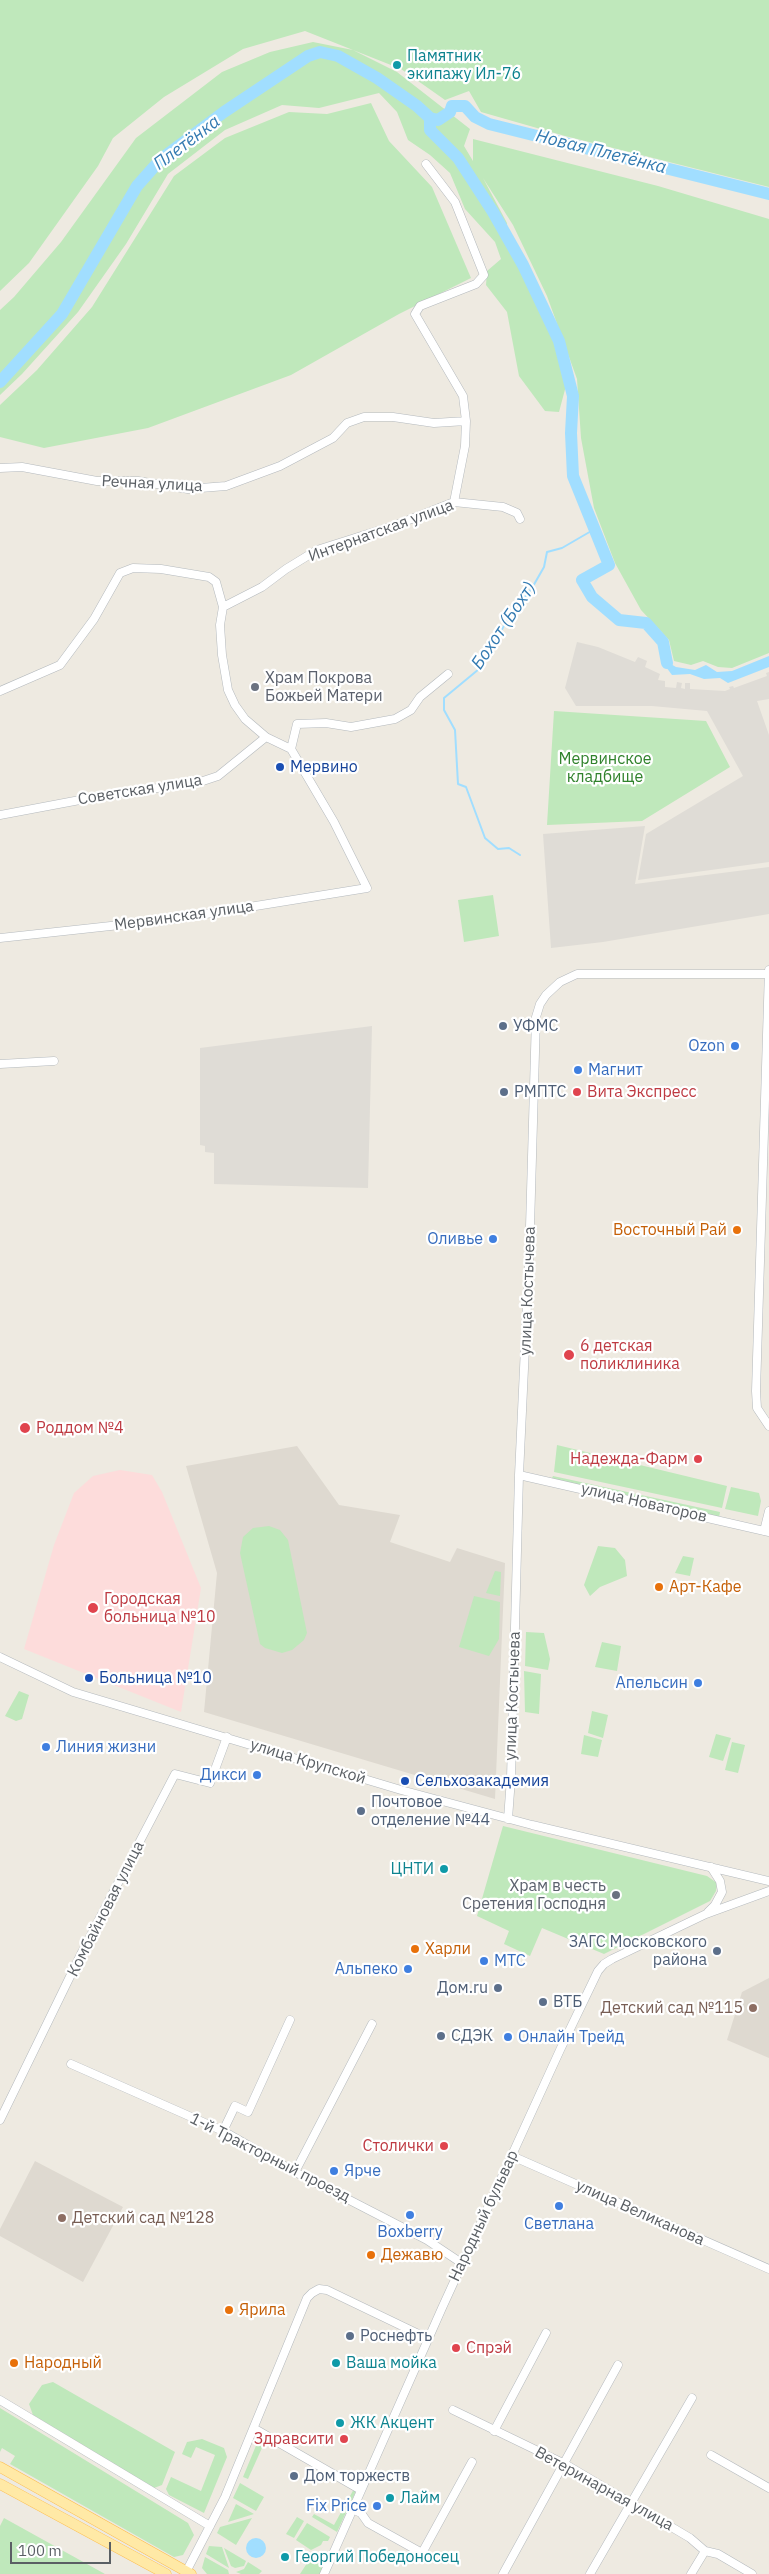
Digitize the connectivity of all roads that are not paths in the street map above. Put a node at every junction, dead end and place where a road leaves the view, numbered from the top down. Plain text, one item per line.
1 (426, 164) dead end
2 (466, 422) junction
3 (0, 468) edge
4 (454, 502) junction
5 (520, 520) dead end
6 (223, 607) junction
7 (448, 674) dead end
8 (0, 691) edge
9 (266, 737) junction
10 (292, 749) junction
11 (0, 815) edge
12 (0, 938) edge
13 (769, 972) edge
14 (54, 1061) dead end
15 (0, 1064) edge
16 (769, 1426) edge
17 (519, 1475) junction
18 (769, 1511) edge
19 (766, 1531) edge
20 (0, 1657) edge
21 (227, 1737) junction
22 (508, 1819) junction
23 (711, 1867) junction
24 (755, 1878) junction
25 (769, 1881) edge
26 (769, 1891) edge
27 (756, 1895) junction
28 (706, 1914) junction
29 (290, 2020) dead end
30 (372, 2024) dead end
31 (72, 2064) dead end
32 (0, 2120) edge
33 (223, 2131) junction
34 (512, 2156) junction
35 (295, 2172) junction
36 (463, 2264) junction
37 (769, 2269) edge
38 (546, 2333) dead end
39 (429, 2339) junction
40 (618, 2365) dead end
41 (692, 2398) dead end
42 (0, 2400) edge
43 (452, 2410) dead end
44 (255, 2429) junction
45 (494, 2431) junction
46 (711, 2455) dead end
47 (472, 2462) dead end
48 (565, 2464) junction
49 (0, 2467) edge
50 (0, 2484) edge
51 (769, 2488) edge
52 (361, 2490) junction
53 (633, 2503) junction
54 (352, 2509) junction
55 (210, 2526) junction
56 (705, 2551) junction
57 (194, 2559) junction
58 (174, 2570) edge
59 (187, 2573) edge
60 (166, 2574) edge
61 (324, 2574) edge
62 (503, 2574) edge
63 (590, 2574) edge
64 (691, 2574) edge
65 (752, 2574) edge

1 - 2 street
2 - 3 street, Речная улица
2 - 4 street
4 - 5 street, Интернатская улица
4 - 6 street, Интернатская улица
6 - 8 street
6 - 9 street
7 - 10 street
9 - 10 street
9 - 11 street, Советская улица
10 - 12 street, Мервинская улица
13 - 16 street, улица Костычева
13 - 17 street, улица Костычева
14 - 15 street
17 - 19 street, улица Новаторов
17 - 22 street, улица Костычева
18 - 19 street
20 - 21 street, улица Крупской
21 - 22 street, улица Крупской
21 - 32 street, Комбайновая улица
22 - 23 street, улица Крупской
23 - 24 street, улица Крупской
23 - 28 street, Народный бульвар
24 - 25 street, улица Крупской
24 - 27 street
26 - 27 street, Народный бульвар
27 - 28 street, Народный бульвар
28 - 34 street, Народный бульвар
29 - 33 street
30 - 35 street
31 - 33 street, 1-й Тракторный проезд
33 - 35 street, 1-й Тракторный проезд
34 - 36 street, Народный бульвар
34 - 37 street, улица Великанова
35 - 36 street, 1-й Тракторный проезд
36 - 39 street, Народный бульвар
38 - 45 street
39 - 44 street
39 - 52 street, Народный бульвар
40 - 48 street
41 - 53 street
42 - 55 street
43 - 45 street, Ветеринарная улица
44 - 52 street
44 - 55 street
45 - 48 street, Ветеринарная улица
46 - 51 street
47 - 54 street
48 - 53 street, Ветеринарная улица
48 - 62 street
49 - 58 main road
50 - 60 main road
52 - 54 street, Народный бульвар
53 - 56 street, Ветеринарная улица
53 - 63 street
54 - 61 street, Народный бульвар
55 - 57 street
56 - 64 street
56 - 65 street, Ветеринарная улица
57 - 58 street
57 - 59 street
58 - 59 main road

